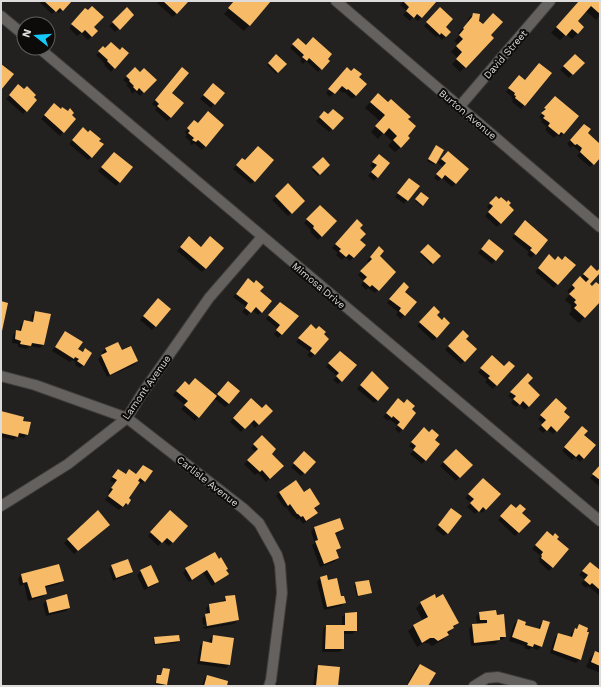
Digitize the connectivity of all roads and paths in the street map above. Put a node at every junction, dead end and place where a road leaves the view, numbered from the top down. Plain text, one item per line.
1 (336, 1) edge
2 (550, 1) edge
3 (1, 16) edge
4 (16, 28) edge
5 (48, 56) edge
6 (460, 106) junction
7 (600, 226) edge
8 (262, 237) junction
9 (1, 376) edge
10 (127, 418) junction
11 (1, 506) edge
12 (600, 521) edge
13 (269, 686) edge
14 (474, 686) edge
15 (532, 686) edge

1 - 6 street, Burton Avenue
2 - 6 street, David Street
3 - 4 street
5 - 8 street, Mimosa Drive
6 - 7 street, Burton Avenue
8 - 10 street, Lamont Avenue
8 - 12 street, Mimosa Drive
9 - 10 street, Carlisle Avenue
10 - 11 street, Lamont Avenue
10 - 13 street, Carlisle Avenue
14 - 15 street

